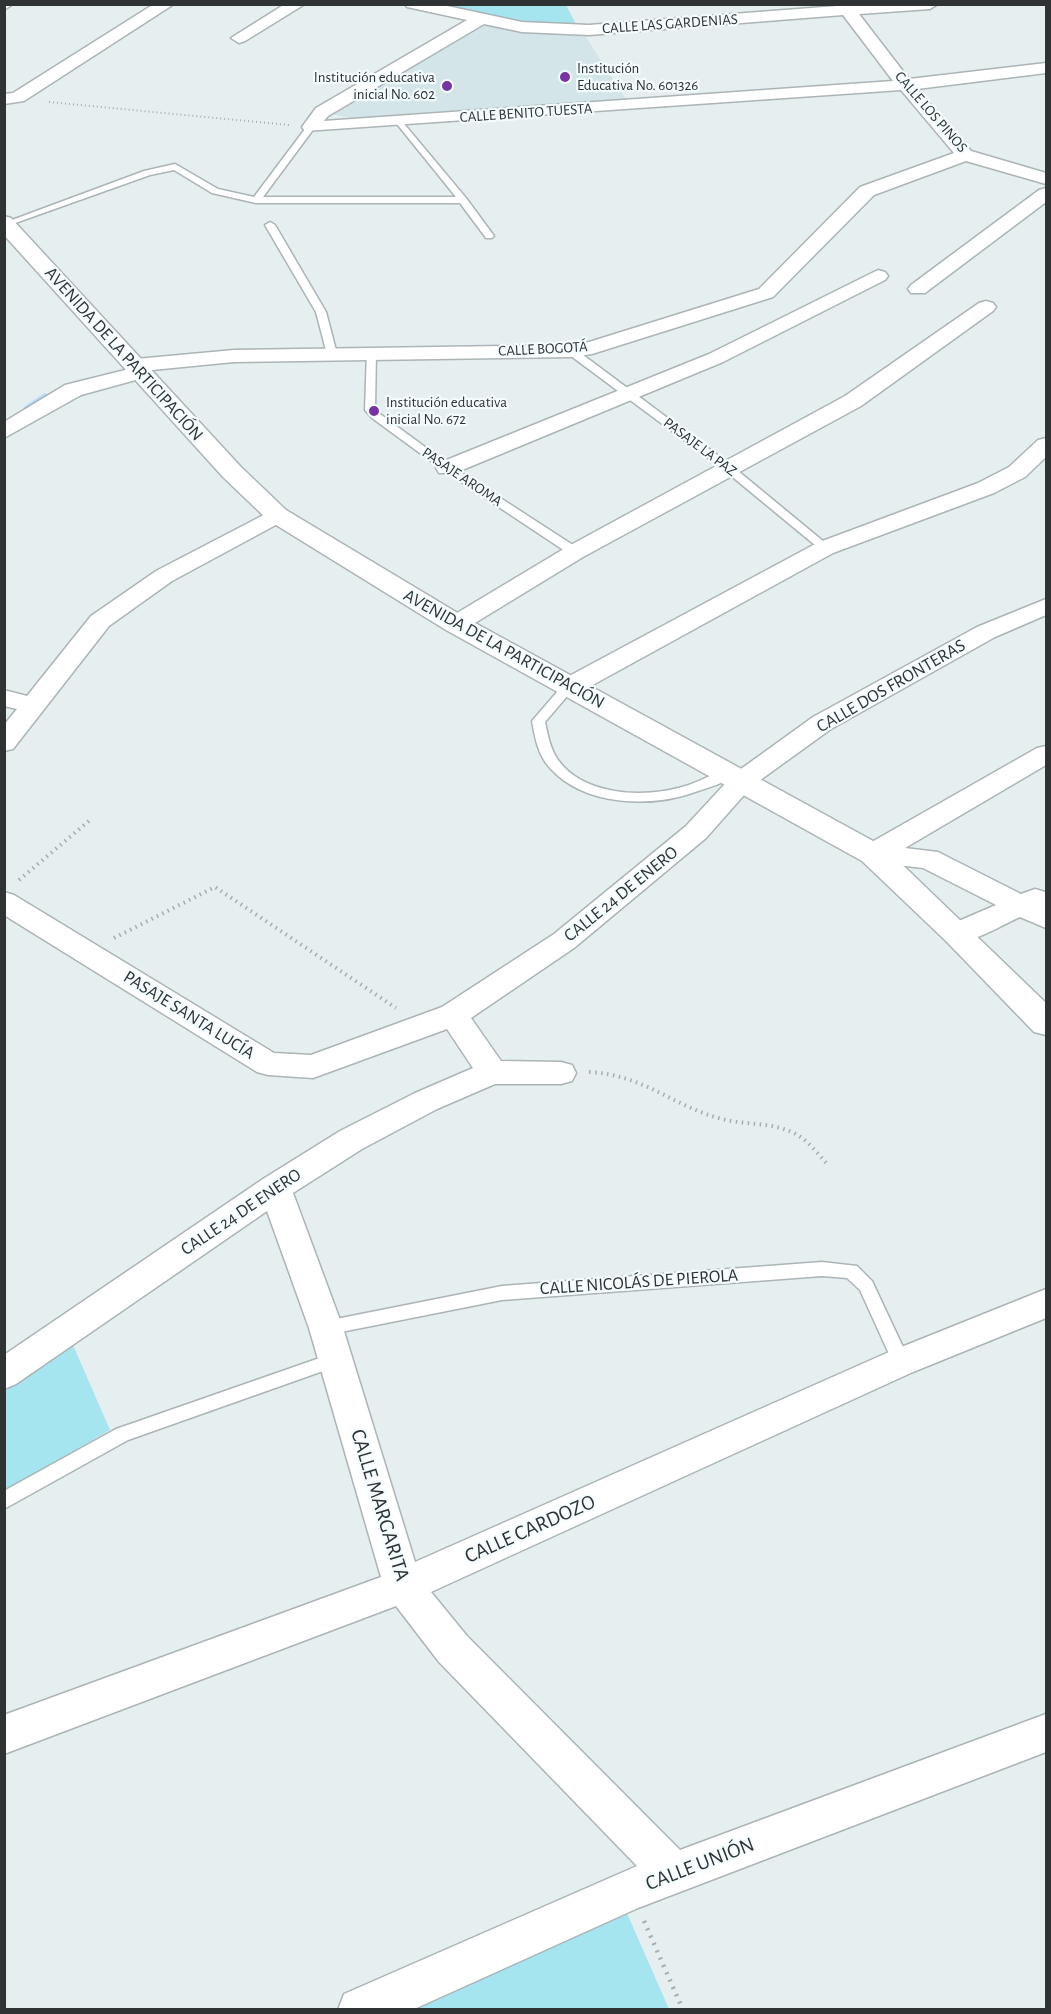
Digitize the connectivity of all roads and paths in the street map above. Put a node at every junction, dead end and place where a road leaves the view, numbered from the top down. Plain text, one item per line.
1 (166, 4) edge
2 (297, 4) edge
3 (413, 4) edge
4 (930, 4) edge
5 (846, 8) edge
6 (480, 20) junction
7 (239, 38) dead end
8 (1047, 68) edge
9 (905, 85) junction
10 (9, 99) edge
11 (400, 122) junction
12 (311, 127) junction
13 (965, 155) junction
14 (1047, 179) edge
15 (1047, 194) edge
16 (256, 200) junction
17 (463, 200) junction
18 (6, 224) edge
19 (270, 225) dead end
20 (489, 236) dead end
21 (879, 276) dead end
22 (918, 288) dead end
23 (986, 307) dead end
24 (571, 351) junction
25 (371, 353) junction
26 (332, 354) junction
27 (140, 369) junction
28 (627, 393) junction
29 (4, 432) edge
30 (1047, 445) edge
31 (447, 468) junction
32 (728, 468) junction
33 (277, 515) junction
34 (825, 548) junction
35 (575, 552) junction
36 (1047, 606) edge
37 (456, 624) junction
38 (569, 687) junction
39 (4, 698) edge
40 (34, 706) junction
41 (4, 743) edge
42 (1047, 754) edge
43 (736, 776) junction
44 (90, 820) dead end
45 (873, 854) junction
46 (9, 894) edge
47 (1039, 906) edge
48 (957, 933) junction
49 (86, 952) junction
50 (453, 1015) junction
51 (1047, 1023) edge
52 (423, 1026) junction
53 (492, 1072) junction
54 (561, 1073) joint
55 (827, 1164) dead end
56 (275, 1188) junction
57 (1047, 1303) edge
58 (330, 1344) junction
59 (901, 1362) junction
60 (4, 1374) edge
61 (4, 1501) edge
62 (403, 1586) junction
63 (1047, 1733) edge
64 (4, 1735) edge
65 (674, 1873) junction
66 (630, 1890) junction
67 (360, 2010) edge
68 (683, 2010) edge

1 - 10 street
2 - 7 street
3 - 6 street, CALLE LAS GARDENIAS
4 - 5 street, CALLE LAS GARDENIAS
5 - 6 street, CALLE LAS GARDENIAS
5 - 9 street, CALLE LOS PINOS
6 - 12 street
8 - 9 street, CALLE BENITO TUESTA
9 - 11 street, CALLE BENITO TUESTA
9 - 13 street, CALLE LOS PINOS
10 - 12 path
11 - 12 street, CALLE BENITO TUESTA
11 - 17 lane
12 - 16 lane
13 - 14 street, CALLE LOS PINOS
13 - 24 street, CALLE BOGOTÁ
15 - 22 street
16 - 17 lane
16 - 18 lane
17 - 20 lane
18 - 27 main road, AVENIDA DE LA PARTICIPACIÓN
19 - 26 lane
21 - 28 street
23 - 32 street
24 - 25 street, CALLE BOGOTÁ
24 - 28 lane, PASAJE LA PAZ
25 - 26 street, CALLE BOGOTÁ
25 - 31 lane, PASAJE AROMA
26 - 27 street, CALLE BOGOTÁ
27 - 29 street, CALLE BOGOTÁ
27 - 33 main road, AVENIDA DE LA PARTICIPACIÓN
28 - 31 street
28 - 32 lane, PASAJE LA PAZ
30 - 34 street
31 - 35 lane, PASAJE AROMA
32 - 34 lane, PASAJE LA PAZ
32 - 35 street
33 - 37 main road, AVENIDA DE LA PARTICIPACIÓN
33 - 40 street
34 - 38 street
35 - 37 street
36 - 43 street, CALLE DOS FRONTERAS
37 - 38 main road, AVENIDA DE LA PARTICIPACIÓN
38 - 43 main road, AVENIDA DE LA PARTICIPACIÓN
38 - 43 lane
39 - 40 street
40 - 41 street
42 - 45 street
43 - 45 main road, AVENIDA DE LA PARTICIPACIÓN
43 - 50 street, CALLE 24 DE ENERO
44 - 46 path
45 - 47 street
45 - 48 main road, AVENIDA DE LA PARTICIPACIÓN
46 - 49 street, PASAJE SANTA LUCÍA
47 - 48 street
48 - 51 main road, AVENIDA DE LA PARTICIPACIÓN
49 - 52 street, PASAJE SANTA LUCÍA
49 - 52 path
50 - 52 street, PASAJE SANTA LUCÍA
50 - 53 street
53 - 54 street, CALLE 24 DE ENERO
53 - 56 street, CALLE 24 DE ENERO
54 - 55 path
56 - 58 street, CALLE MARGARITA
56 - 60 street, CALLE 24 DE ENERO
57 - 59 street, CALLE CARDOZO
58 - 59 lane, CALLE NICOLÁS DE PIEROLA
58 - 61 lane, CALLE NICOLÁS DE PIEROLA
58 - 62 street, CALLE MARGARITA
59 - 62 street, CALLE CARDOZO
62 - 64 street, CALLE CARDOZO
62 - 65 street, CALLE MARGARITA
63 - 65 street, CALLE UNIÓN
65 - 66 street, CALLE UNIÓN
66 - 67 street, CALLE UNIÓN
66 - 68 path

